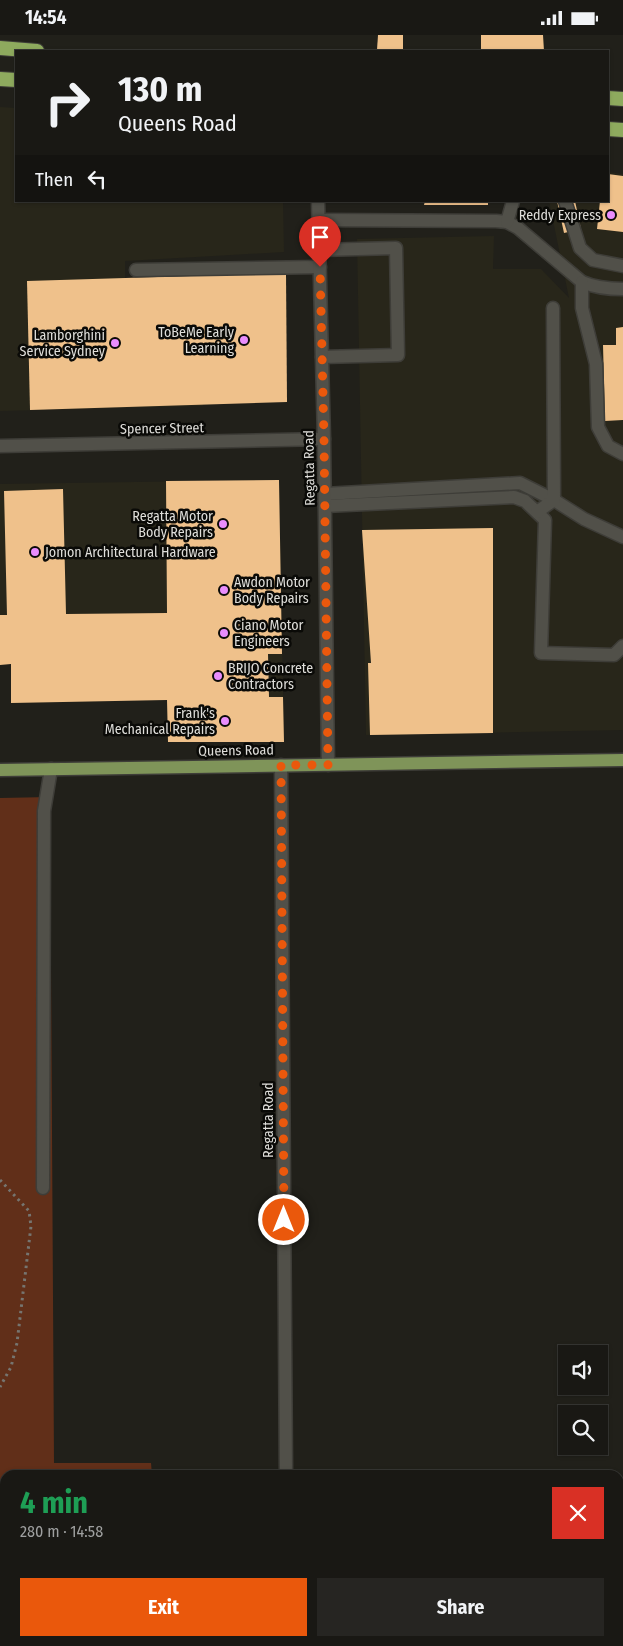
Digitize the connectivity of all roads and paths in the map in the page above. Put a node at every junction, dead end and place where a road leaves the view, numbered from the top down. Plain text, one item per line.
1 (0, 49) edge
2 (18, 50) edge
3 (0, 79) edge
4 (15, 80) edge
5 (609, 98) edge
6 (623, 99) edge
7 (609, 129) edge
8 (623, 130) edge
9 (318, 202) edge
10 (513, 202) edge
11 (565, 202) edge
12 (318, 220) junction
13 (508, 222) junction
14 (319, 250) junction
15 (623, 266) edge
16 (320, 267) junction
17 (136, 270) dead end
18 (582, 282) junction
19 (623, 289) edge
20 (553, 308) dead end
21 (322, 357) junction
22 (324, 439) junction
23 (0, 446) edge
24 (623, 454) edge
25 (325, 500) junction
26 (554, 500) junction
27 (537, 512) junction
28 (623, 537) edge
29 (623, 646) edge
30 (623, 760) edge
31 (281, 765) junction
32 (328, 765) junction
33 (51, 769) junction
34 (0, 770) edge
35 (0, 1180) edge
36 (43, 1188) dead end
37 (0, 1387) edge
38 (286, 1470) edge

1 - 2 highway
3 - 4 highway
5 - 6 highway
7 - 8 highway
9 - 12 street, Regatta Road
10 - 13 street
11 - 15 street
12 - 13 street
12 - 14 street, Regatta Road
13 - 18 street
14 - 16 street, Regatta Road
14 - 21 street
16 - 17 street
16 - 21 street, Regatta Road
18 - 19 street
18 - 24 street
20 - 26 street
21 - 22 street, Regatta Road
22 - 23 street, Spencer Street
22 - 25 street, Regatta Road
25 - 26 street
25 - 27 street
25 - 32 street, Regatta Road
26 - 27 street
26 - 28 street
27 - 29 street
30 - 32 main road, Queens Road
31 - 32 main road, Queens Road
31 - 33 main road, Queens Road
31 - 38 street, Regatta Road
33 - 34 main road, Queens Road
33 - 36 street
35 - 37 path

